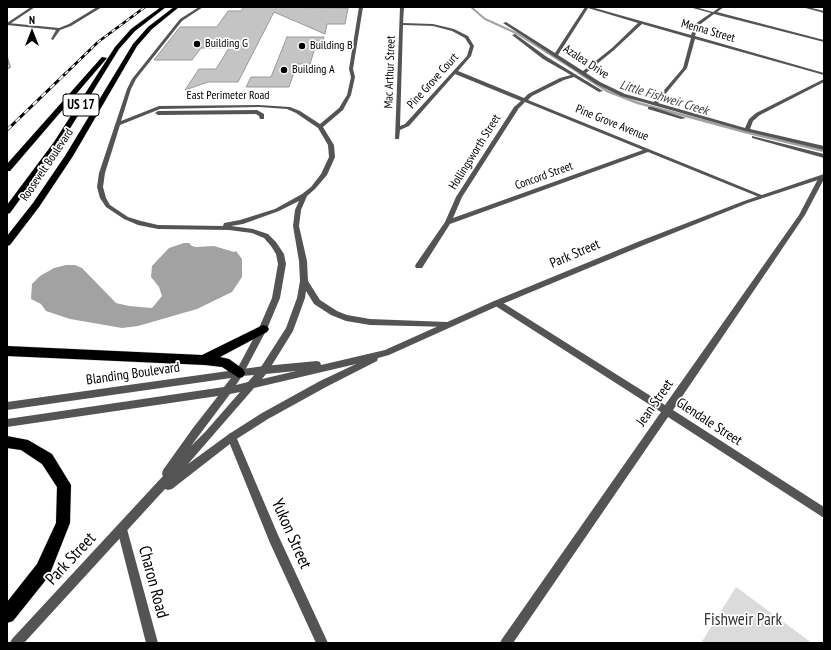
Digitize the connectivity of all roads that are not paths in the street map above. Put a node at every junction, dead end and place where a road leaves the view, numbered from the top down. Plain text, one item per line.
1 (33, 7) edge
2 (100, 7) edge
3 (164, 7) edge
4 (178, 7) edge
5 (201, 7) edge
6 (361, 7) edge
7 (402, 7) edge
8 (587, 7) edge
9 (691, 7) edge
10 (722, 7) edge
11 (804, 7) edge
12 (713, 12) junction
13 (824, 12) edge
14 (640, 22) junction
15 (505, 23) dead end
16 (401, 24) junction
17 (7, 25) edge
18 (59, 29) junction
19 (514, 35) dead end
20 (127, 37) junction
21 (692, 37) junction
22 (53, 38) dead end
23 (824, 41) edge
24 (556, 55) junction
25 (455, 72) junction
26 (583, 73) junction
27 (824, 74) edge
28 (574, 76) junction
29 (824, 80) edge
30 (524, 100) junction
31 (655, 104) junction
32 (133, 118) junction
33 (262, 118) dead end
34 (119, 124) junction
35 (320, 127) junction
36 (398, 128) junction
37 (747, 130) junction
38 (397, 138) dead end
39 (824, 148) edge
40 (648, 150) junction
41 (824, 156) edge
42 (7, 169) edge
43 (823, 176) edge
44 (808, 181) junction
45 (821, 187) edge
46 (304, 195) junction
47 (761, 196) junction
48 (7, 211) edge
49 (448, 222) junction
50 (201, 228) junction
51 (7, 242) edge
52 (419, 266) dead end
53 (304, 281) junction
54 (497, 304) junction
55 (447, 325) junction
56 (263, 329) junction
57 (7, 351) edge
58 (386, 353) junction
59 (205, 360) junction
60 (340, 363) junction
61 (264, 370) junction
62 (239, 373) junction
63 (249, 387) junction
64 (227, 391) junction
65 (7, 406) edge
66 (667, 411) junction
67 (7, 423) edge
68 (232, 437) junction
69 (7, 442) edge
70 (151, 498) junction
71 (824, 513) edge
72 (122, 529) junction
73 (7, 615) edge
74 (16, 643) edge
75 (152, 643) edge
76 (322, 643) edge
77 (506, 643) edge

1 - 17 street
2 - 18 street
3 - 20 highway, Roosevelt Boulevard / US 17
4 - 51 highway, Roosevelt Boulevard / US 17
5 - 34 street
6 - 35 street
7 - 16 street, Mac Arthur Street
8 - 14 street, Menna Street
8 - 24 street
9 - 12 street
10 - 12 street
11 - 13 street
12 - 21 street
12 - 23 street
14 - 21 street, Menna Street
14 - 26 street
15 - 24 street, Azalea Drive
16 - 25 street, Pine Grove Court
16 - 36 street, Mac Arthur Street
17 - 18 street
18 - 22 street
19 - 28 street, Azalea Drive
20 - 42 highway
20 - 48 highway, Roosevelt Boulevard / US 17
21 - 27 street, Menna Street
21 - 31 street
24 - 26 street, Azalea Drive
25 - 30 street, Pine Grove Avenue
25 - 36 street, Pine Grove Court
26 - 31 street, Azalea Drive
28 - 30 street, Hollingsworth Street
28 - 41 street, Azalea Drive
29 - 37 street
30 - 40 street, Pine Grove Avenue
30 - 49 street, Hollingsworth Street
31 - 37 street, Azalea Drive
32 - 33 street, East Perimeter Road
32 - 34 street, East Perimeter Road
32 - 35 street, East Perimeter Road
34 - 50 street
35 - 46 street, East Perimeter Road
36 - 38 street, Mac Arthur Street
37 - 39 street, Azalea Drive
40 - 47 street, Pine Grove Avenue
40 - 49 street, Concord Street
43 - 44 street, Park Street
43 - 45 street, Jean Street
44 - 45 street
44 - 47 street, Park Street
45 - 66 street, Jean Street
46 - 50 street
46 - 53 street
47 - 54 street, Park Street
49 - 52 street, Hollingsworth Street
50 - 56 street, Park Street
53 - 55 street
53 - 61 street
54 - 55 street, Park Street
54 - 66 street, Glendale Street
55 - 58 street, Park Street
56 - 59 highway
56 - 62 street, Park Street
57 - 59 highway
58 - 60 street, Park Street
58 - 68 street
59 - 62 highway
60 - 61 street, Park Street
60 - 63 street, Park Street
61 - 62 street, Blanding Boulevard
61 - 63 street, Park Street
62 - 64 street, Park Street
62 - 65 street, Blanding Boulevard
63 - 64 street
63 - 70 street, Park Street
64 - 67 street
64 - 70 street, Park Street
66 - 71 street, Glendale Street
66 - 77 street, Jean Street
68 - 70 street
68 - 76 street, Yukon Street
69 - 73 highway
70 - 72 street, Park Street
72 - 74 street, Park Street
72 - 75 street, Charon Road

